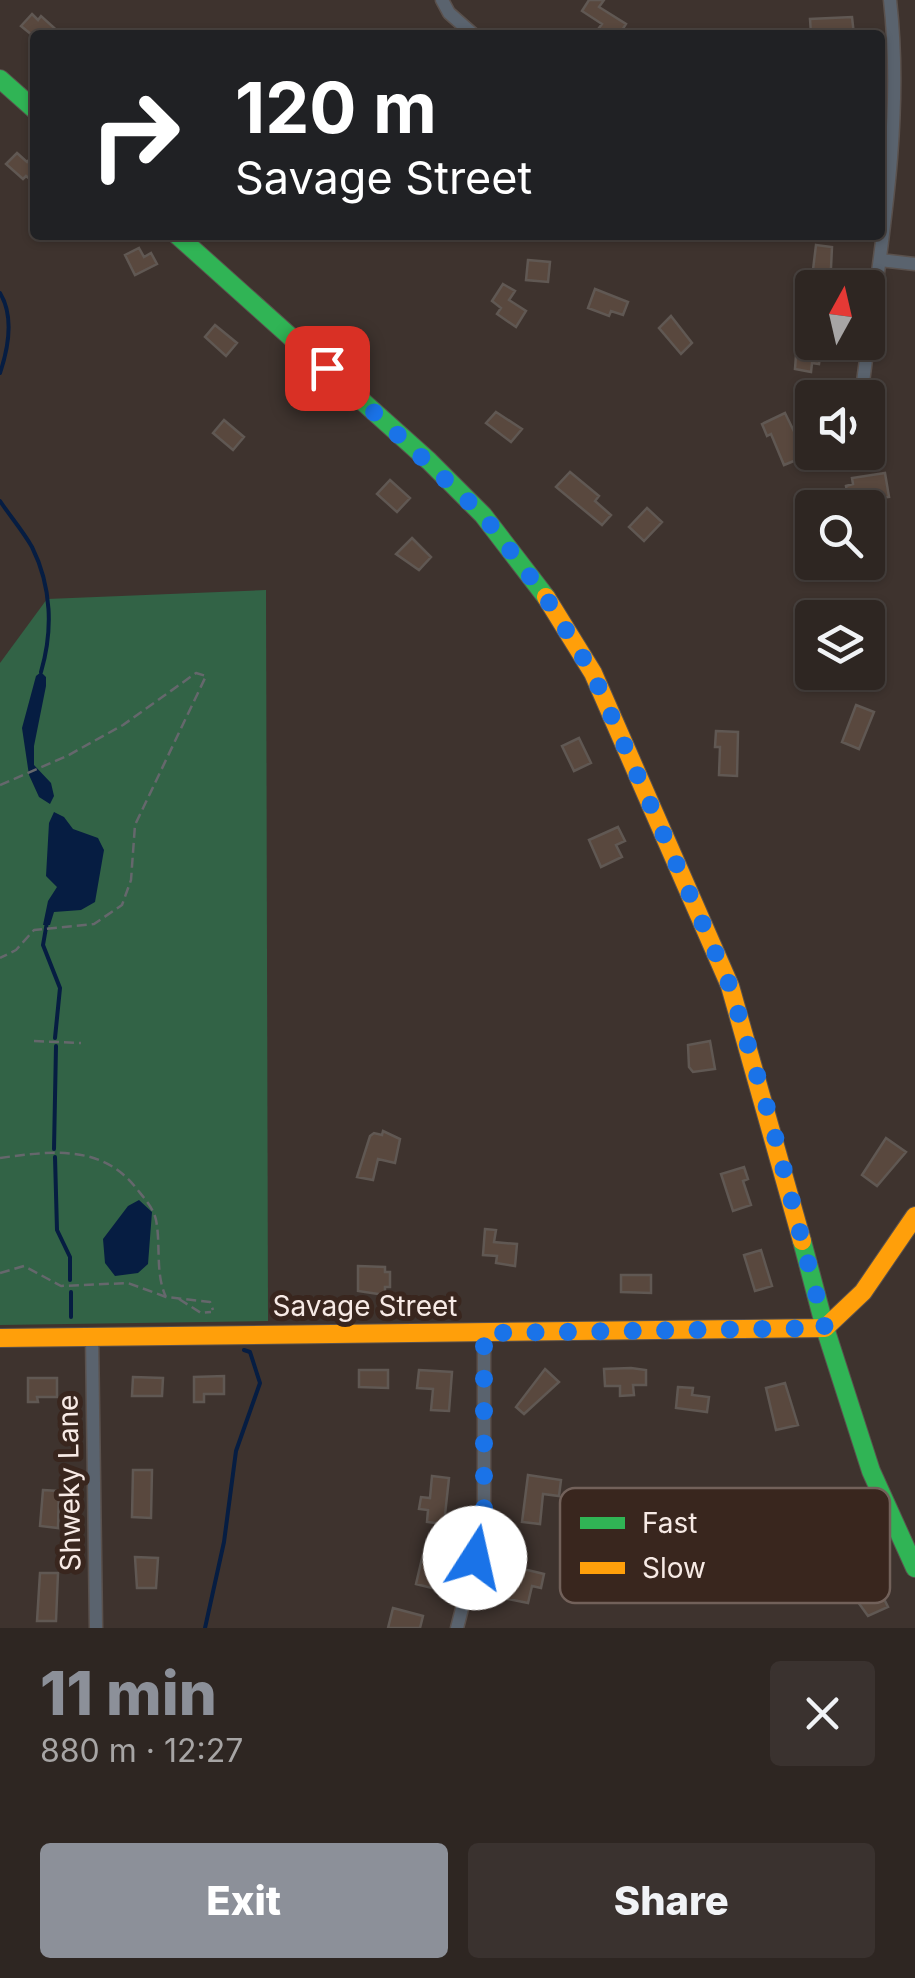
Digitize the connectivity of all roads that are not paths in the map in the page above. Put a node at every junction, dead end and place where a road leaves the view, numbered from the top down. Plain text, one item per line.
1 (442, 0) edge
2 (890, 0) edge
3 (468, 30) edge
4 (0, 79) edge
5 (30, 106) edge
6 (885, 203) edge
7 (182, 240) edge
8 (882, 240) edge
9 (880, 260) junction
10 (915, 264) edge
11 (863, 380) edge
12 (915, 1216) edge
13 (825, 1328) junction
14 (484, 1333) junction
15 (92, 1336) junction
16 (0, 1338) edge
17 (879, 1488) edge
18 (890, 1513) edge
19 (915, 1568) edge
20 (96, 1628) edge
21 (457, 1628) edge

1 - 3 street
2 - 6 street
4 - 5 main road
7 - 13 main road
8 - 9 street
9 - 10 street
9 - 11 street
12 - 13 main road
13 - 14 main road, Savage Street
13 - 17 main road
14 - 15 main road, Savage Street
14 - 21 street
15 - 16 main road, Savage Street
15 - 20 street, Shweky Lane
18 - 19 main road

